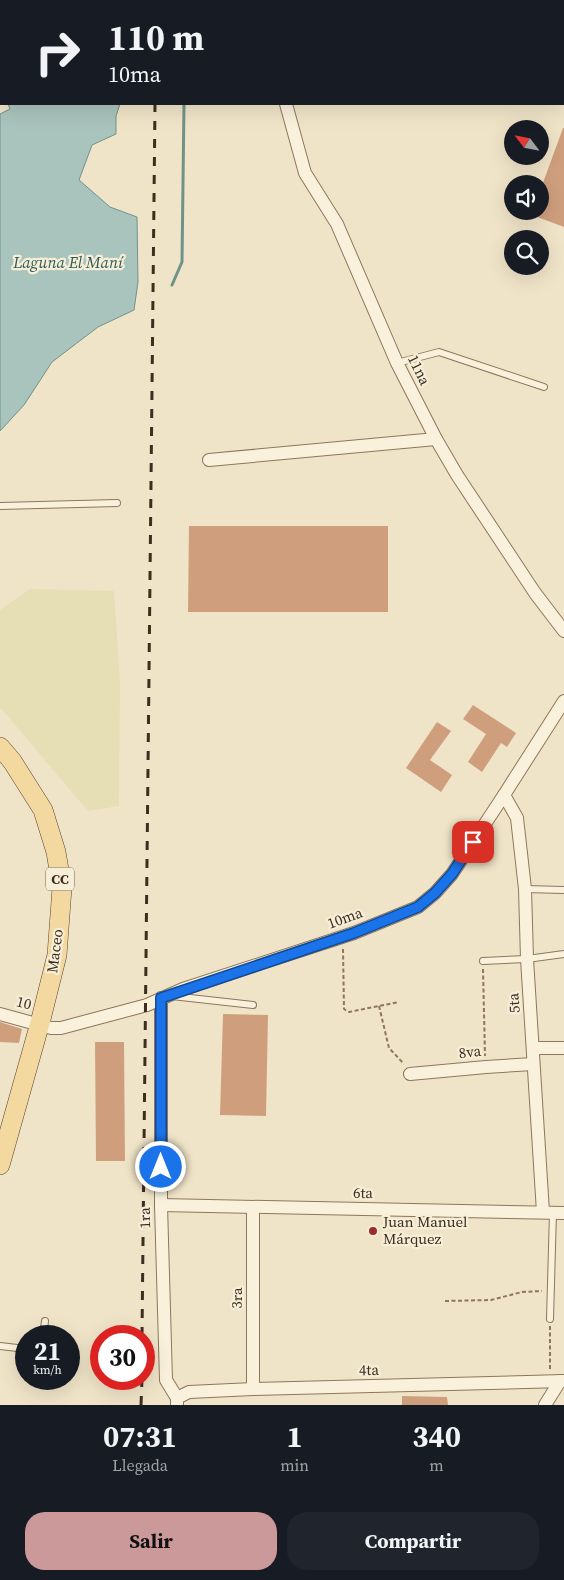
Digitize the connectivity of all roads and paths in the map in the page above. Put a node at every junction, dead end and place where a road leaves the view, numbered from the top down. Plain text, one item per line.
1 (286, 105) edge
2 (397, 363) junction
3 (544, 387) dead end
4 (436, 439) junction
5 (209, 460) dead end
6 (117, 503) dead end
7 (0, 506) edge
8 (564, 631) edge
9 (564, 701) edge
10 (6, 757) edge
11 (504, 795) junction
12 (525, 889) junction
13 (564, 890) edge
14 (343, 937) junction
15 (564, 954) edge
16 (527, 959) junction
17 (483, 961) joint
18 (164, 996) junction
19 (399, 1002) dead end
20 (253, 1004) dead end
21 (379, 1006) junction
22 (0, 1014) edge
23 (40, 1023) junction
24 (534, 1048) junction
25 (564, 1048) edge
26 (534, 1064) junction
27 (486, 1067) junction
28 (410, 1074) joint
29 (0, 1165) edge
30 (161, 1205) junction
31 (253, 1207) junction
32 (553, 1212) edge
33 (550, 1290) junction
34 (445, 1301) dead end
35 (550, 1318) joint
36 (46, 1321) dead end
37 (45, 1325) edge
38 (0, 1346) edge
39 (15, 1348) edge
40 (558, 1381) edge
41 (253, 1389) junction
42 (177, 1401) edge
43 (545, 1405) edge

1 - 2 street, 11na
2 - 3 lane
2 - 4 street, 11na
4 - 5 street
4 - 8 street, 11na
6 - 7 lane
9 - 11 street, 10ma
10 - 23 main road, Maceo / CC
11 - 12 street, 5ta
11 - 14 street, 10ma
12 - 13 lane
12 - 16 street, 5ta
14 - 18 street, 10ma
14 - 21 path
15 - 16 lane
16 - 17 lane
16 - 24 street, 5ta
17 - 27 path
18 - 20 lane
18 - 23 street, 10ma
18 - 30 street, 1ra
19 - 21 path
21 - 28 path
22 - 23 street, 10
23 - 29 main road, Maceo / CC
24 - 25 street
24 - 26 street, 5ta
26 - 27 street, 8va
26 - 32 street, 5ta
27 - 28 street, 8va
30 - 31 street, 6ta
30 - 42 street, 1ra
31 - 32 street, 6ta
31 - 41 street, 3ra
32 - 33 lane, 5ta
33 - 34 path
33 - 35 lane, 5ta
35 - 40 path
36 - 37 lane
38 - 39 lane
40 - 41 street, 4ta
40 - 43 street
41 - 42 street, 4ta

